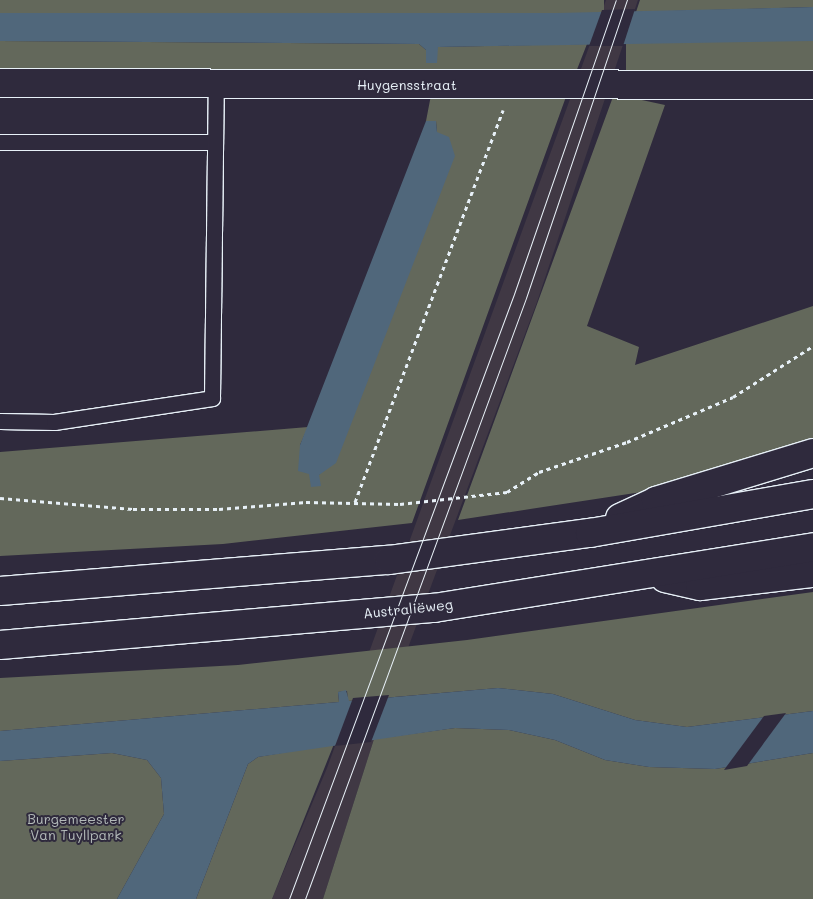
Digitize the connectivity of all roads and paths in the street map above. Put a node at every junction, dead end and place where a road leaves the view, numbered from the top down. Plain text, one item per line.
1 (0, 83) edge
2 (216, 84) junction
3 (512, 85) junction
4 (813, 85) edge
5 (0, 142) edge
6 (215, 142) junction
7 (813, 346) edge
8 (0, 421) edge
9 (813, 453) edge
10 (813, 494) edge
11 (0, 498) edge
12 (355, 502) junction
13 (590, 533) junction
14 (813, 547) edge
15 (813, 574) edge
16 (649, 575) junction
17 (0, 591) edge
18 (0, 645) edge

1 - 2 main road, Huygensstraat
2 - 3 main road, Huygensstraat
2 - 6 lane
3 - 4 main road, Huygensstraat
3 - 12 path
5 - 6 lane
6 - 8 lane
7 - 12 path
9 - 13 main road
10 - 13 main road
11 - 12 path
13 - 17 main road
14 - 16 main road, Australiëweg
15 - 16 main road
16 - 18 main road, Australiëweg

